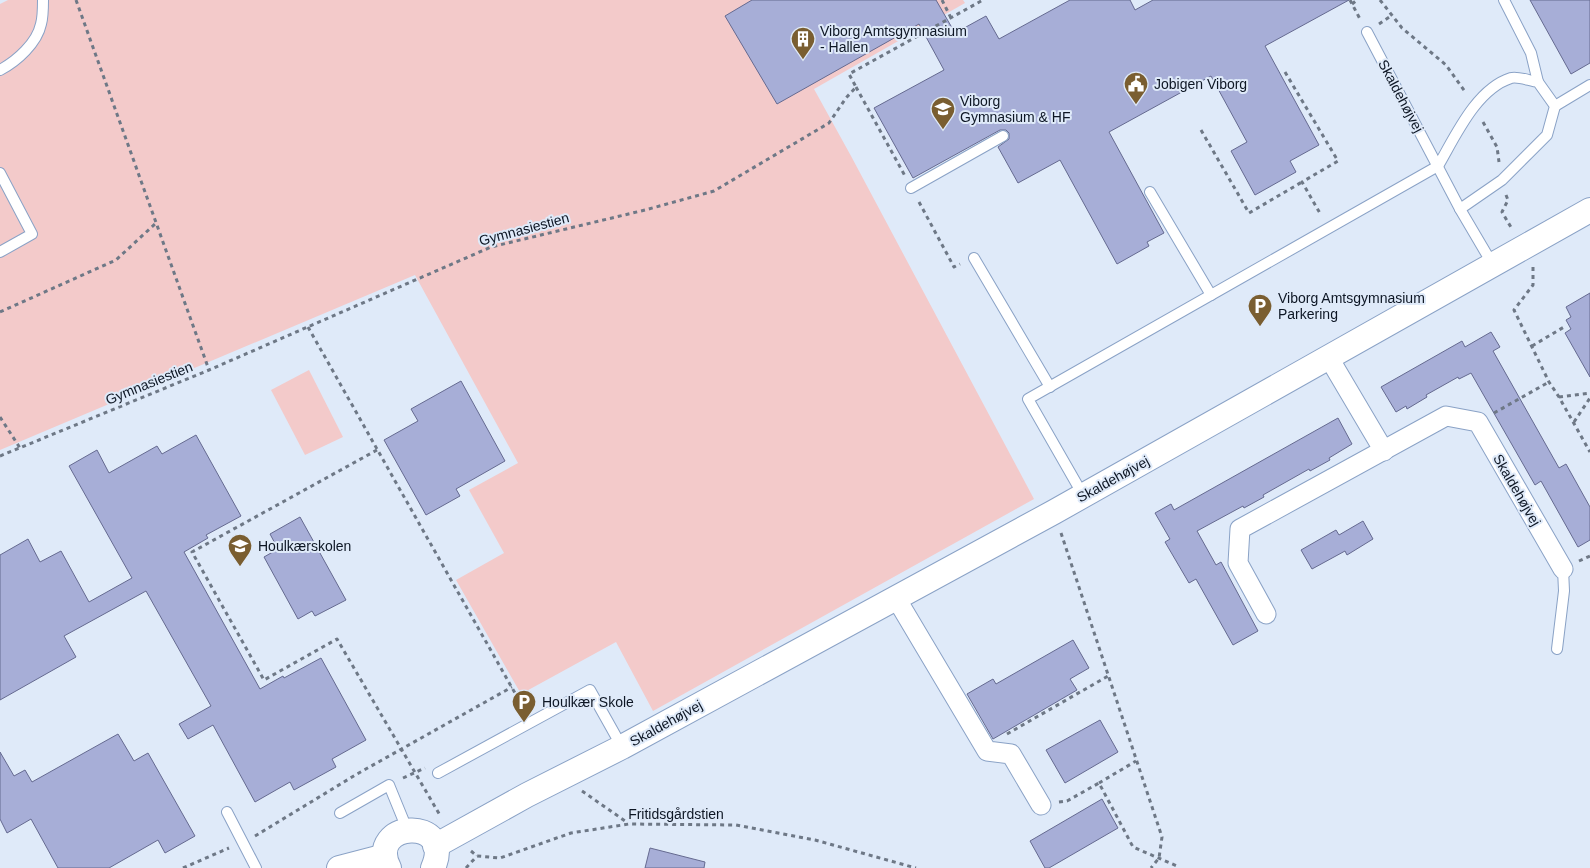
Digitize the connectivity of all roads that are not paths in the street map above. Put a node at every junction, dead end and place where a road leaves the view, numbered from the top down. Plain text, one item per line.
1 (43, 0) edge
2 (1504, 0) edge
3 (1367, 32) road end
4 (0, 70) edge
5 (1538, 82) junction
6 (1590, 85) edge
7 (1555, 106) junction
8 (1003, 136) dead end
9 (1438, 166) junction
10 (0, 173) edge
11 (911, 188) dead end
12 (1150, 192) dead end
13 (1460, 209) junction
14 (1590, 210) edge
15 (0, 252) edge
16 (974, 258) dead end
17 (1493, 265) junction
18 (1211, 295) junction
19 (1329, 358) junction
20 (1050, 387) junction
21 (1384, 451) junction
22 (1083, 495) junction
23 (1563, 569) joint
24 (896, 598) junction
25 (1266, 614) dead end
26 (1557, 650) dead end
27 (622, 747) junction
28 (438, 773) road end
29 (1041, 805) road end
30 (227, 812) dead end
31 (340, 813) dead end
32 (407, 829) junction
33 (440, 850) edge
34 (387, 862) edge
35 (256, 868) edge
36 (339, 868) edge

1 - 4 lane
2 - 5 lane
3 - 9 lane, Skaldehøjvej
5 - 7 lane
5 - 9 lane
6 - 7 lane
7 - 13 lane
8 - 11 lane
9 - 13 lane, Skaldehøjvej
9 - 18 lane
10 - 15 lane
12 - 18 lane
13 - 17 lane, Skaldehøjvej
14 - 17 street, Skaldehøjvej
16 - 20 lane
17 - 19 street, Skaldehøjvej
18 - 20 lane
19 - 21 street
19 - 22 street, Skaldehøjvej
20 - 22 lane
21 - 23 street, Skaldehøjvej
21 - 25 street
22 - 24 street, Skaldehøjvej
23 - 26 lane
24 - 27 street, Skaldehøjvej
24 - 29 street
27 - 28 lane
27 - 33 street, Skaldehøjvej
30 - 35 lane
31 - 32 lane
32 - 33 street
32 - 34 street
34 - 36 street

